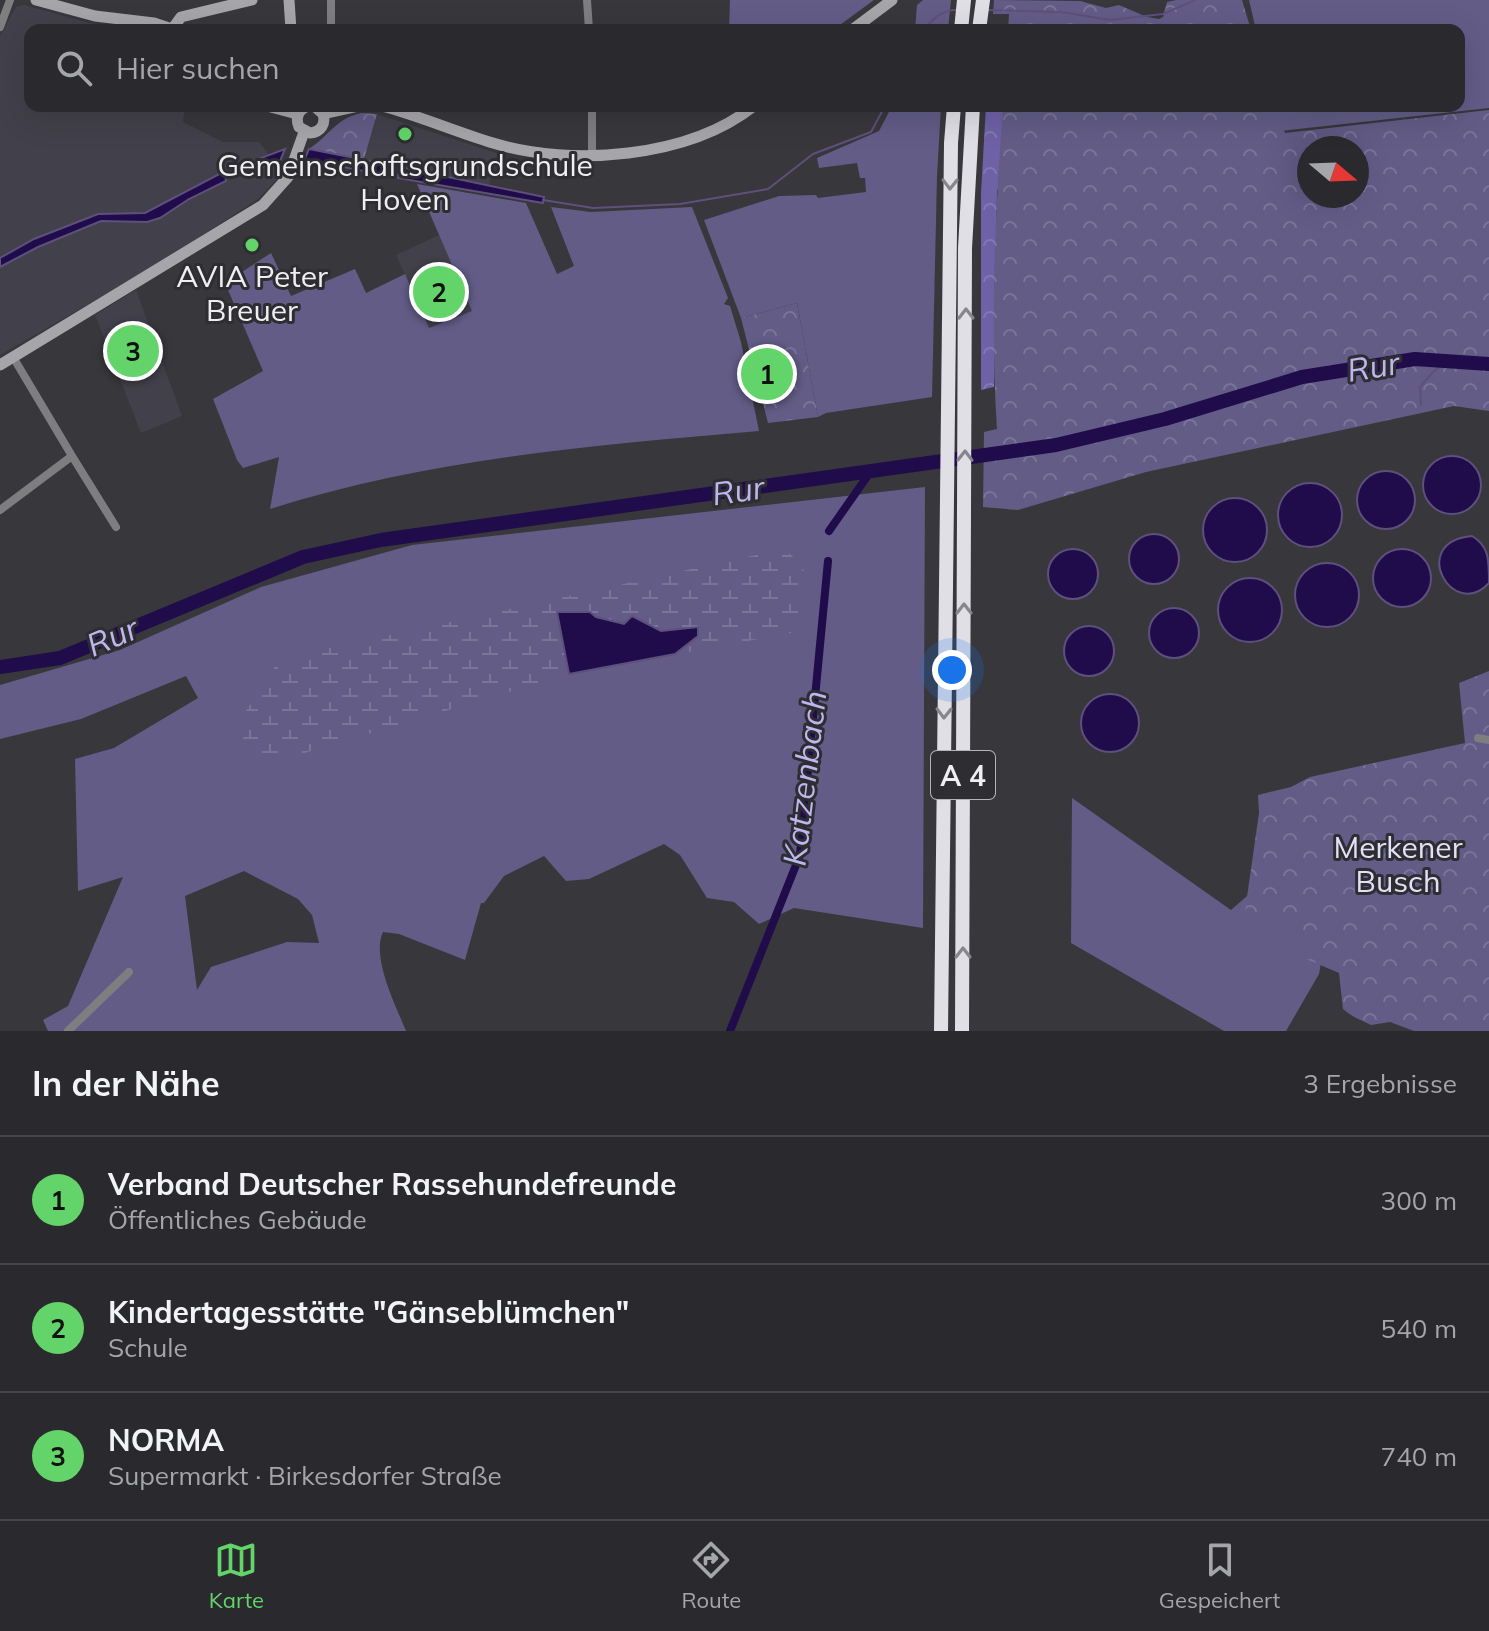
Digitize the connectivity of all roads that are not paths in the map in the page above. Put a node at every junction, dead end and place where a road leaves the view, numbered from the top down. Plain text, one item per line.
1 (10, 0) edge
2 (36, 0) edge
3 (252, 0) edge
4 (289, 0) edge
5 (331, 0) edge
6 (587, 0) edge
7 (892, 0) edge
8 (964, 0) edge
9 (983, 0) edge
10 (157, 24) edge
11 (177, 24) edge
12 (291, 24) edge
13 (331, 24) edge
14 (589, 24) edge
15 (860, 24) edge
16 (961, 24) edge
17 (980, 24) edge
18 (0, 27) edge
19 (310, 112) edge
20 (316, 112) edge
21 (400, 112) edge
22 (592, 112) edge
23 (745, 112) edge
24 (954, 112) edge
25 (973, 112) edge
26 (304, 132) junction
27 (592, 155) junction
28 (13, 357) junction
29 (0, 365) edge
30 (72, 456) junction
31 (0, 510) edge
32 (116, 527) dead end
33 (1478, 738) dead end
34 (1489, 740) edge
35 (129, 972) dead end
36 (68, 1031) edge
37 (941, 1031) edge
38 (962, 1031) edge

1 - 18 street
2 - 10 main road
3 - 11 main road
4 - 12 main road
5 - 13 street
6 - 14 street
7 - 15 main road
8 - 16 highway
9 - 17 highway
19 - 26 main road
20 - 26 main road
21 - 27 main road
22 - 27 street
23 - 27 main road
24 -> 37 highway, A 4
38 -> 25 highway, A 4
26 - 28 main road
28 - 29 main road
28 - 30 street
30 - 31 street
30 - 32 street
33 - 34 street
35 - 36 street

